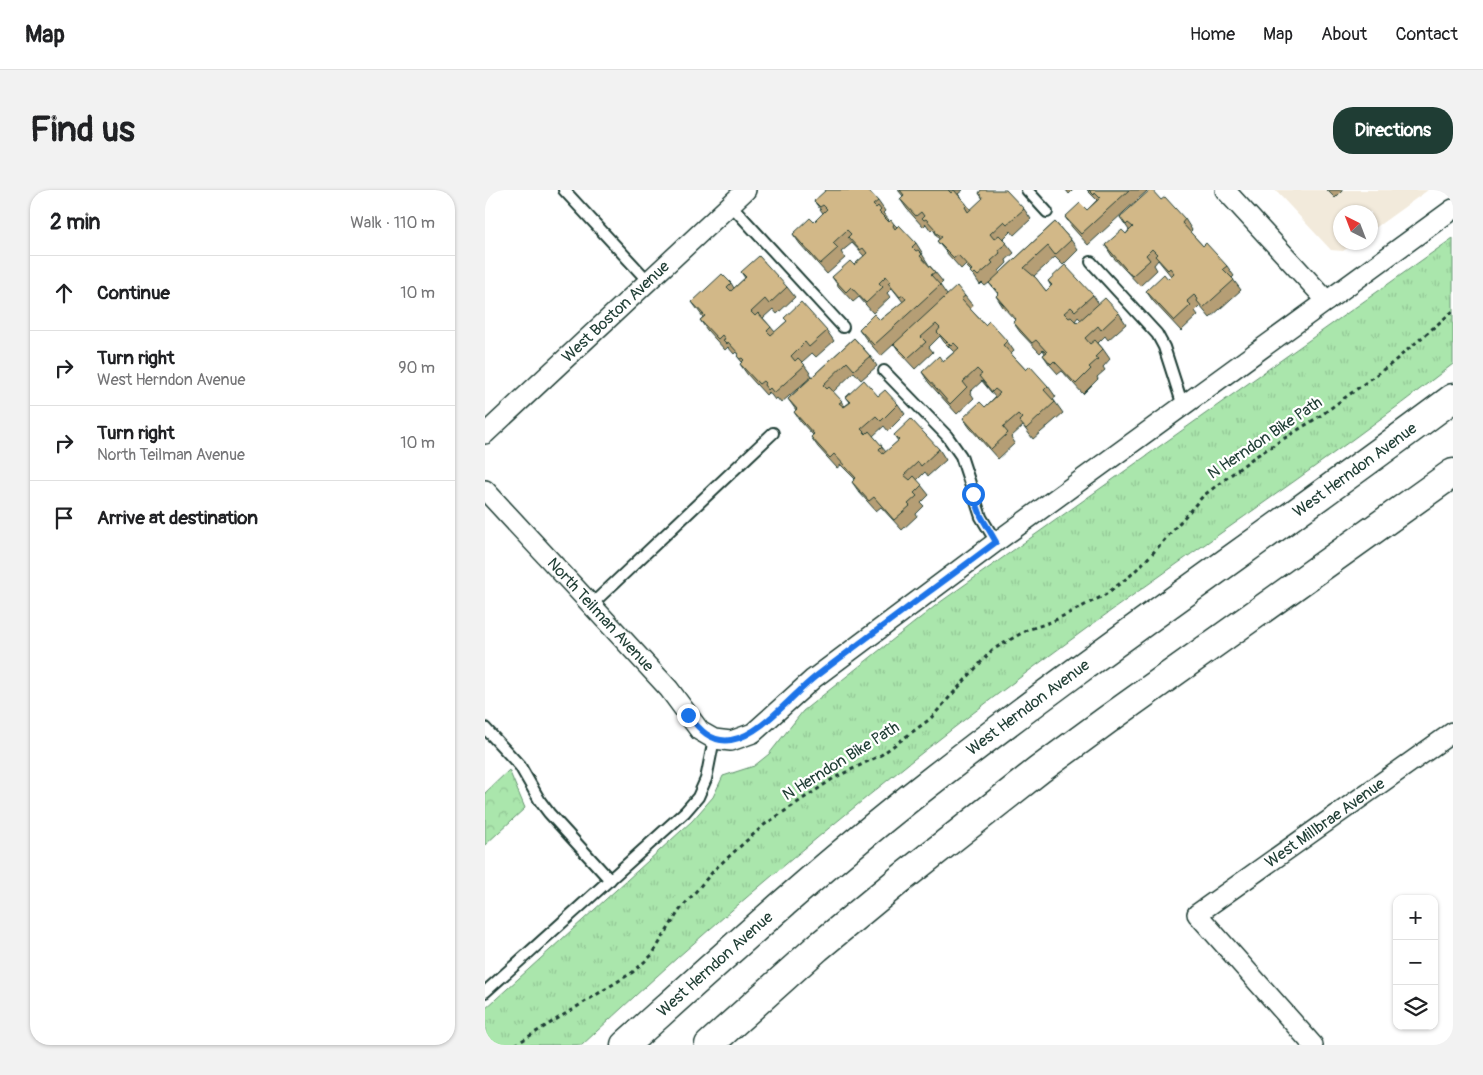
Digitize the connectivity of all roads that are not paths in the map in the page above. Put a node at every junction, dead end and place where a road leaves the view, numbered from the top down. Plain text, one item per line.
1 (564, 190) edge
2 (746, 190) edge
3 (1027, 190) edge
4 (1225, 190) edge
5 (730, 204) junction
6 (1453, 209) edge
7 (1047, 212) dead end
8 (1091, 262) dead end
9 (648, 281) junction
10 (1327, 300) junction
11 (843, 327) dead end
12 (884, 370) dead end
13 (1453, 398) edge
14 (1183, 406) junction
15 (773, 432) dead end
16 (485, 434) edge
17 (1453, 473) edge
18 (485, 490) edge
19 (996, 542) junction
20 (591, 605) junction
21 (485, 728) edge
22 (1453, 732) edge
23 (714, 739) junction
24 (610, 880) junction
25 (485, 992) edge
26 (625, 1045) edge
27 (709, 1045) edge
28 (1313, 1045) edge

1 - 9 lane
2 - 5 street, West Boston Avenue
3 - 7 lane
4 - 10 street
5 - 9 street, West Boston Avenue
5 - 11 lane
6 - 10 street
8 - 14 lane
9 - 16 street, West Boston Avenue
10 - 14 street
12 - 19 lane
13 - 26 main road, West Herndon Avenue
14 - 19 street
15 - 20 lane
17 - 27 main road
18 - 20 street, North Teilman Avenue
19 - 23 street
20 - 23 street, North Teilman Avenue
21 - 24 lane
22 - 28 street, West Millbrae Avenue
23 - 24 lane
24 - 25 lane

